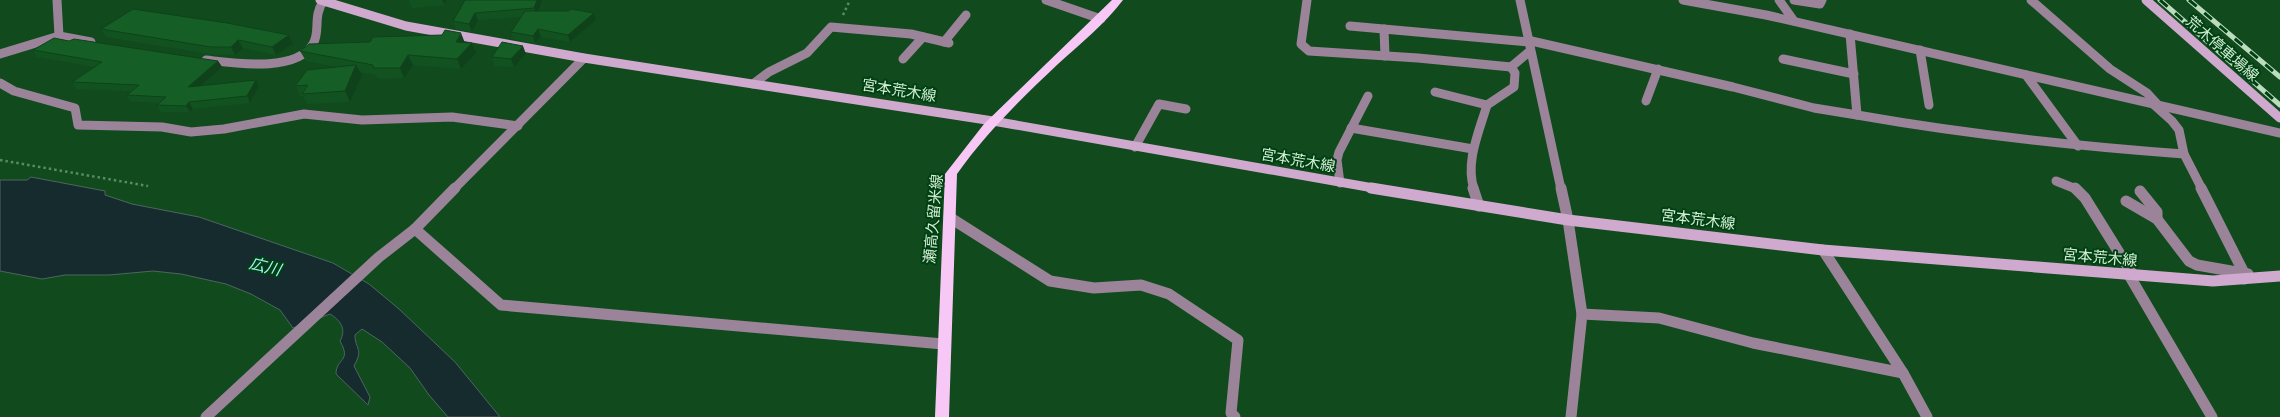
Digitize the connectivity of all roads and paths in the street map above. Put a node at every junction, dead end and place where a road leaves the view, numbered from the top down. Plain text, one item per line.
1 (57, 0) edge
2 (1046, 0) edge
3 (1118, 0) edge
4 (1307, 0) edge
5 (1520, 0) edge
6 (1683, 0) edge
7 (1778, 0) edge
8 (1794, 0) edge
9 (1822, 0) edge
10 (2031, 0) edge
11 (2146, 0) edge
12 (323, 1) edge
13 (966, 15) dead end
14 (1101, 18) junction
15 (1794, 21) junction
16 (1350, 26) dead end
17 (1384, 29) junction
18 (1850, 34) junction
19 (59, 36) junction
20 (923, 37) junction
21 (99, 43) edge
22 (1528, 44) junction
23 (1920, 50) junction
24 (0, 54) edge
25 (1385, 56) junction
26 (584, 58) junction
27 (198, 59) edge
28 (903, 59) dead end
29 (1784, 59) dead end
30 (1512, 67) junction
31 (1658, 70) junction
32 (1854, 74) junction
33 (2026, 75) junction
34 (0, 84) edge
35 (753, 84) junction
36 (1435, 92) dead end
37 (1368, 96) dead end
38 (1646, 101) dead end
39 (1486, 105) junction
40 (1929, 105) dead end
41 (2156, 105) junction
42 (1186, 109) dead end
43 (1857, 115) junction
44 (2280, 118) edge
45 (993, 121) junction
46 (518, 126) junction
47 (1351, 128) junction
48 (2280, 133) edge
49 (2078, 146) junction
50 (1135, 147) junction
51 (1473, 149) junction
52 (2184, 154) junction
53 (0, 160) edge
54 (2056, 181) dead end
55 (1340, 183) junction
56 (148, 186) dead end
57 (2140, 191) dead end
58 (2126, 201) dead end
59 (1479, 206) junction
60 (949, 217) junction
61 (2157, 219) junction
62 (1568, 220) junction
63 (415, 230) junction
64 (1823, 250) junction
65 (2131, 275) junction
66 (2244, 276) junction
67 (2280, 276) edge
68 (1582, 314) junction
69 (943, 344) junction
70 (1903, 372) junction
71 (206, 417) edge
72 (942, 417) edge
73 (1235, 417) edge
74 (1571, 417) edge
75 (1927, 417) edge
76 (2212, 417) edge

1 - 19 street
2 - 14 street
3 - 14 main road, 瀬高久留米線
4 - 25 street
5 - 22 street
6 - 15 street
7 - 15 street
8 - 9 street
10 - 41 street
11 - 44 main road, 荒木停車場線
12 - 26 main road, 宮本荒木線
12 - 27 street
13 - 20 street
14 - 45 main road, 瀬高久留米線
15 - 18 street
16 - 17 street
17 - 22 street
17 - 25 street
18 - 23 street
18 - 32 street
19 - 21 street
19 - 24 street
20 - 28 street
20 - 35 street
22 - 30 street
22 - 31 street
22 - 62 street
23 - 33 street
23 - 40 street
25 - 30 street
26 - 35 main road, 宮本荒木線
26 - 46 street
29 - 32 street
30 - 39 street
31 - 38 street
31 - 43 street
32 - 43 street
33 - 41 street
33 - 49 street
34 - 46 street
35 - 45 main road, 宮本荒木線
36 - 39 street
37 - 47 street
39 - 51 street
41 - 48 street
41 - 52 street
42 - 50 street
43 - 49 street
45 - 50 main road, 宮本荒木線
45 - 60 main road, 瀬高久留米線
46 - 63 street
47 - 51 street
47 - 55 street
49 - 52 street
50 - 55 main road, 宮本荒木線
51 - 59 street
52 - 66 street
53 - 56 path
54 - 65 street
55 - 59 main road, 宮本荒木線
57 - 61 street
58 - 61 street
59 - 62 main road, 宮本荒木線
60 - 69 main road, 瀬高久留米線
60 - 73 street
61 - 66 street
62 - 64 main road, 宮本荒木線
62 - 68 street
63 - 69 street
63 - 71 street
64 - 65 main road, 宮本荒木線
64 - 70 street
65 - 66 main road, 宮本荒木線
65 - 76 street
66 - 67 main road, 宮本荒木線
68 - 70 street
68 - 74 street
69 - 72 main road, 瀬高久留米線
70 - 75 street

